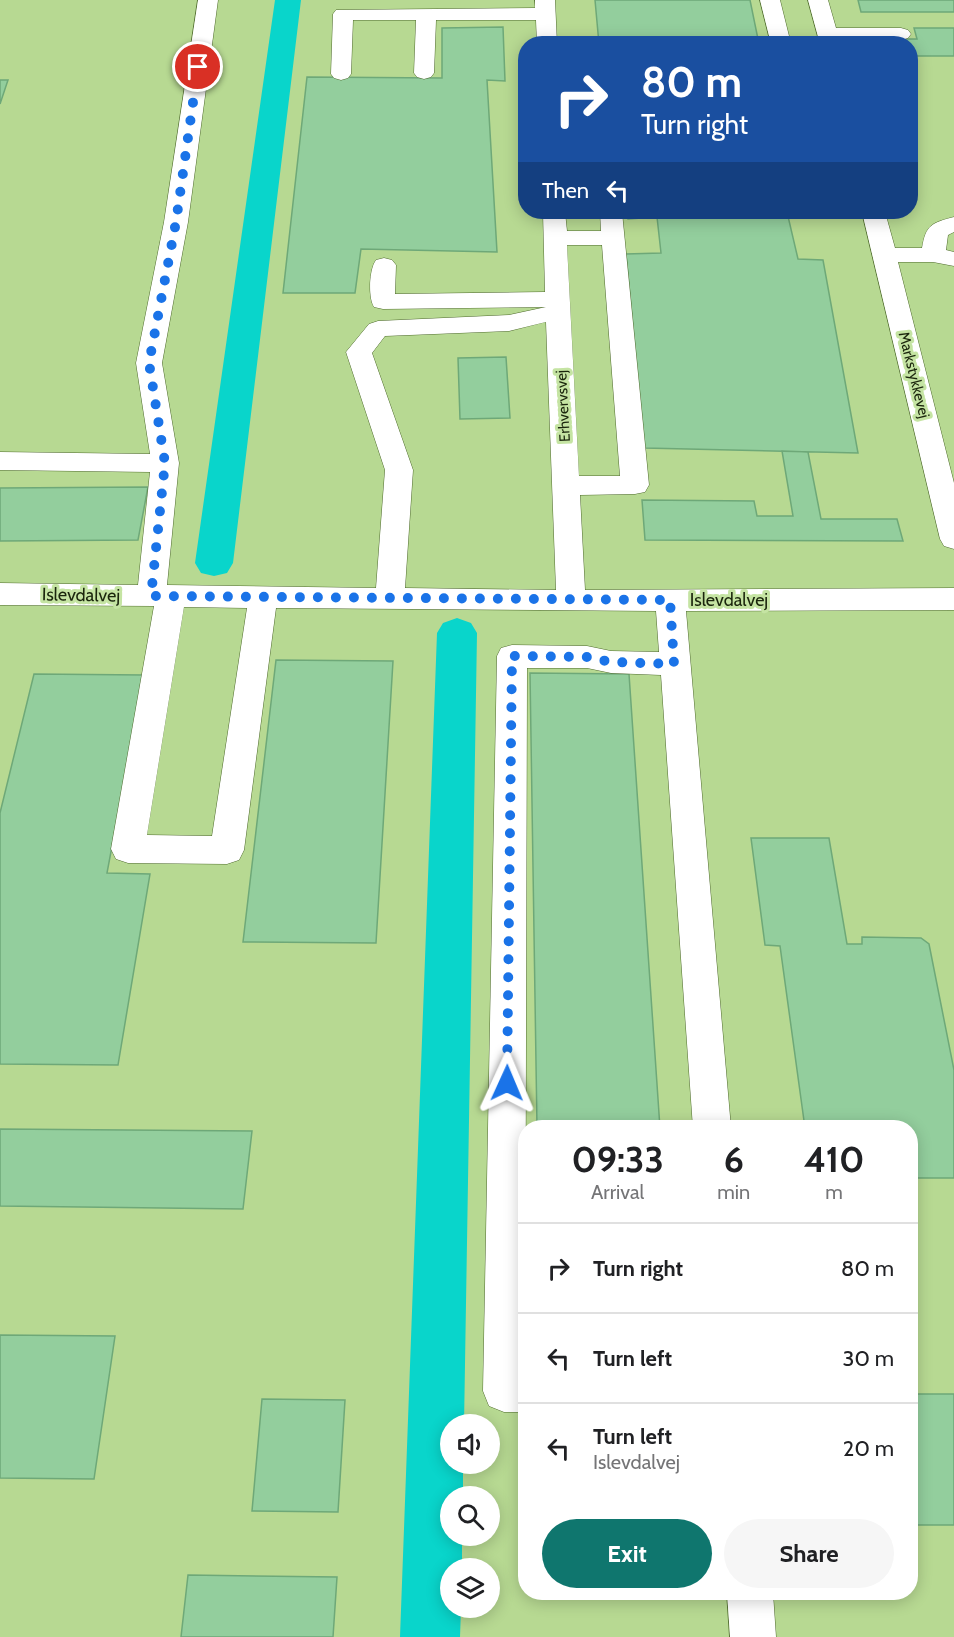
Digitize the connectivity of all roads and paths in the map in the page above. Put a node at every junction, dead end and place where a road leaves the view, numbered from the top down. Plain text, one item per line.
1 (208, 0) edge
2 (770, 0) edge
3 (818, 0) edge
4 (545, 7) edge
5 (426, 14) junction
6 (901, 34) dead end
7 (547, 36) edge
8 (779, 36) edge
9 (828, 36) edge
10 (872, 36) edge
11 (424, 73) dead end
12 (341, 74) dead end
13 (554, 219) edge
14 (612, 219) edge
15 (876, 219) edge
16 (954, 225) edge
17 (555, 238) junction
18 (614, 238) junction
19 (885, 255) junction
20 (943, 257) edge
21 (384, 265) dead end
22 (558, 306) junction
23 (0, 461) edge
24 (165, 463) junction
25 (566, 486) junction
26 (954, 539) edge
27 (0, 594) edge
28 (161, 596) junction
29 (263, 597) junction
30 (390, 598) junction
31 (954, 599) edge
32 (670, 600) junction
33 (571, 601) junction
34 (674, 664) junction
35 (711, 1120) edge
36 (518, 1391) edge
37 (750, 1600) edge
38 (753, 1637) edge

1 - 24 street
2 - 8 street
3 - 9 street
4 - 5 street
4 - 7 street
5 - 11 street
5 - 12 street
6 - 10 street
13 - 17 street, Erhvervsvej
14 - 18 street
15 - 19 street, Markstykkevej
16 - 20 street
17 - 18 street
17 - 22 street, Erhvervsvej
18 - 25 street
19 - 20 street
19 - 26 street, Markstykkevej
21 - 22 street
22 - 25 street, Erhvervsvej
22 - 30 street
23 - 24 street
24 - 28 street
25 - 33 street, Erhvervsvej
27 - 28 street, Islevdalvej
28 - 29 street, Islevdalvej
28 - 29 street
29 - 30 street, Islevdalvej
30 - 33 street, Islevdalvej
31 - 32 street, Islevdalvej
32 - 33 street, Islevdalvej
32 - 34 street
34 - 35 street
34 - 36 street
37 - 38 street

